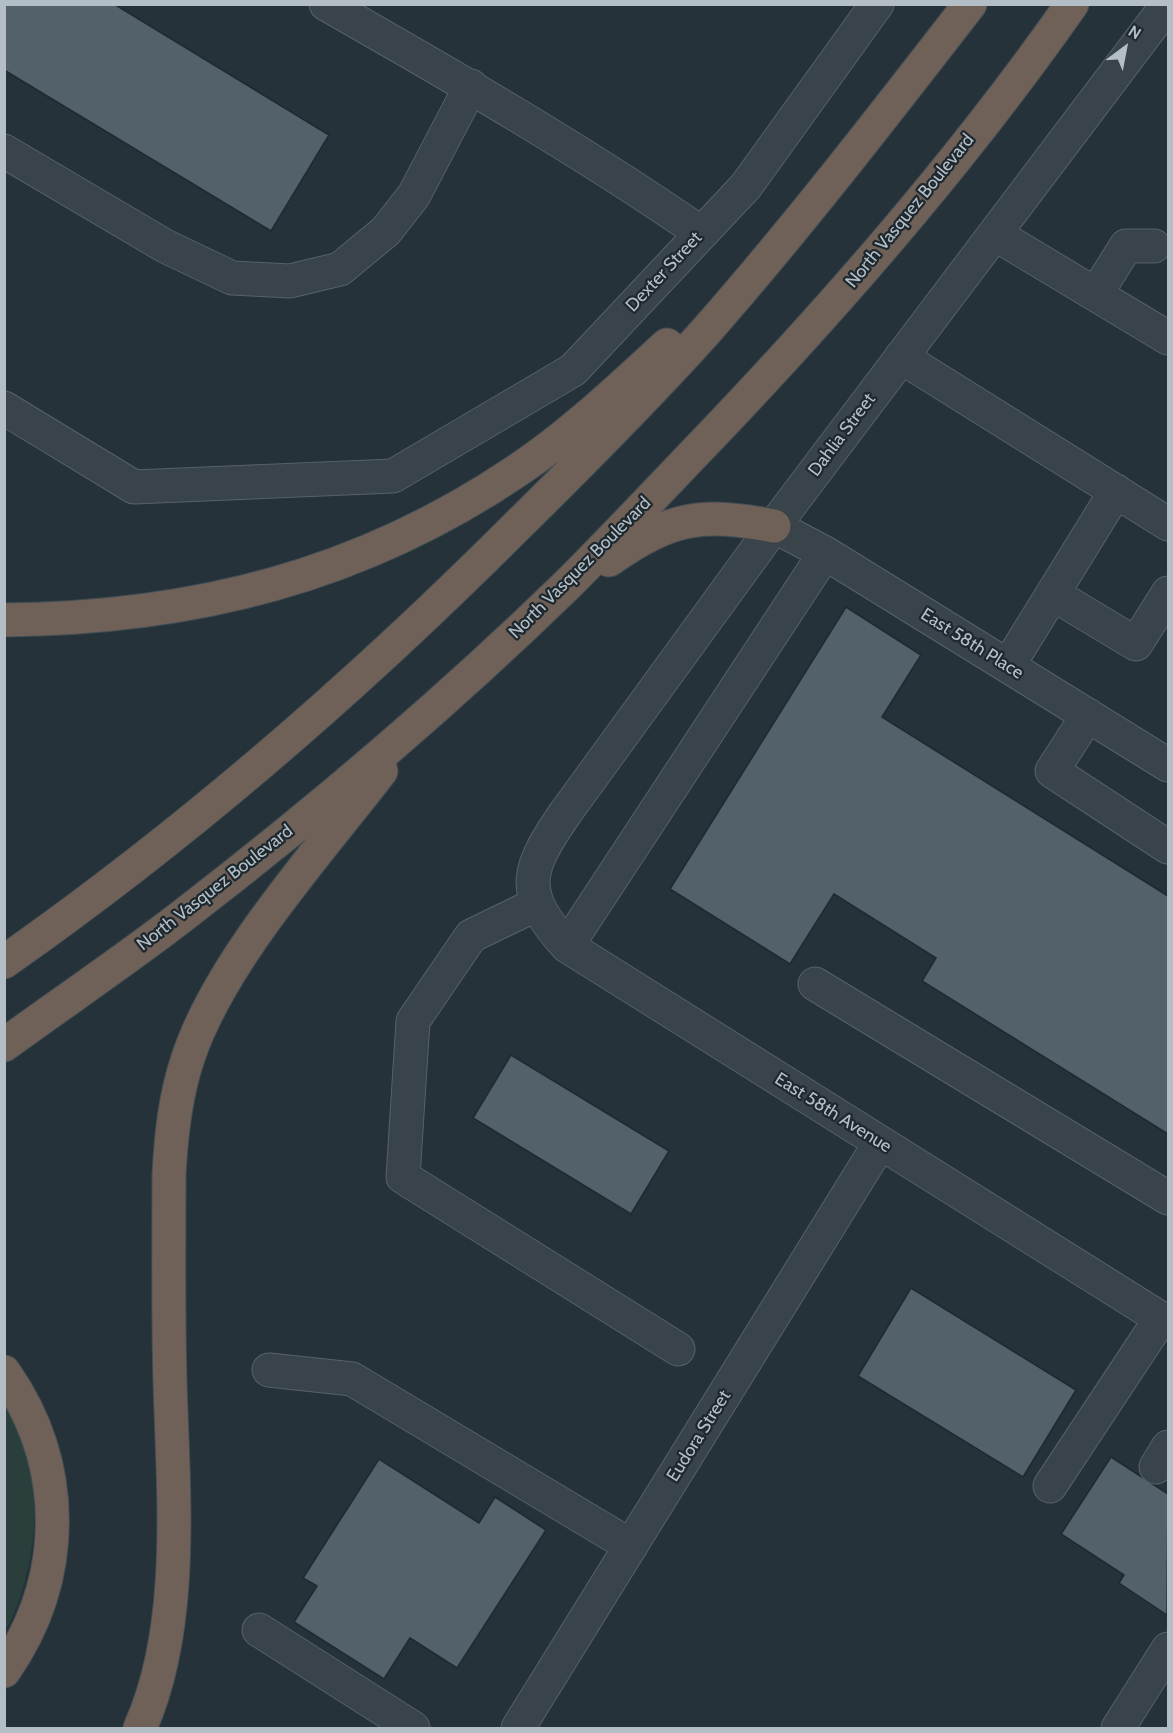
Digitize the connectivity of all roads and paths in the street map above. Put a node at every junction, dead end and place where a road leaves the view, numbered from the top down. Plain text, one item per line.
1 (326, 4) edge
2 (878, 4) edge
3 (970, 4) edge
4 (1072, 4) edge
5 (1168, 4) edge
6 (471, 86) junction
7 (4, 151) edge
8 (701, 233) junction
9 (995, 234) junction
10 (1154, 246) dead end
11 (769, 254) junction
12 (1096, 294) junction
13 (1168, 338) edge
14 (901, 357) junction
15 (4, 408) edge
16 (1116, 491) junction
17 (1168, 524) edge
18 (774, 526) junction
19 (825, 553) junction
20 (1168, 593) edge
21 (1053, 594) junction
22 (546, 604) junction
23 (4, 620) edge
24 (1008, 666) junction
25 (1088, 715) junction
26 (421, 719) junction
27 (1168, 765) edge
28 (1168, 847) edge
29 (535, 890) junction
30 (567, 946) junction
31 (4, 962) edge
32 (815, 984) dead end
33 (4, 1045) edge
34 (880, 1143) junction
35 (1168, 1198) edge
36 (1165, 1321) edge
37 (678, 1350) dead end
38 (269, 1370) dead end
39 (4, 1372) edge
40 (1050, 1486) dead end
41 (631, 1546) junction
42 (259, 1630) dead end
43 (1168, 1649) edge
44 (4, 1671) edge
45 (379, 1719) edge
46 (140, 1728) edge
47 (413, 1728) edge
48 (518, 1728) edge
49 (1118, 1728) edge

1 - 6 street
2 - 8 street, Dexter Street
3 - 11 highway
4 - 22 highway, North Vasquez Boulevard
5 - 9 street, Dahlia Street
6 - 7 street
6 - 8 street
8 - 15 street, Dexter Street
9 - 12 street
9 - 14 street, Dahlia Street
10 - 12 street
11 - 23 highway
11 - 31 highway
12 - 13 street
14 - 16 street
14 - 18 street, Dahlia Street
16 - 17 street
16 - 21 street
18 - 19 street, East 58th Place
18 - 22 highway
18 - 29 street, Dahlia Street
19 - 24 street, East 58th Place
19 - 30 street
20 - 21 street
21 - 24 street
22 - 26 highway, North Vasquez Boulevard
24 - 25 street, East 58th Place
25 - 27 street, East 58th Place
25 - 28 street
26 - 33 highway, North Vasquez Boulevard
26 - 46 highway
29 - 30 street, East 58th Avenue
29 - 37 street
30 - 34 street, East 58th Avenue
32 - 35 street
34 - 36 street, East 58th Avenue
34 - 41 street, Eudora Street
36 - 40 street
38 - 41 street
39 - 44 highway
41 - 48 street, Eudora Street
42 - 45 street
43 - 49 street
45 - 47 street

